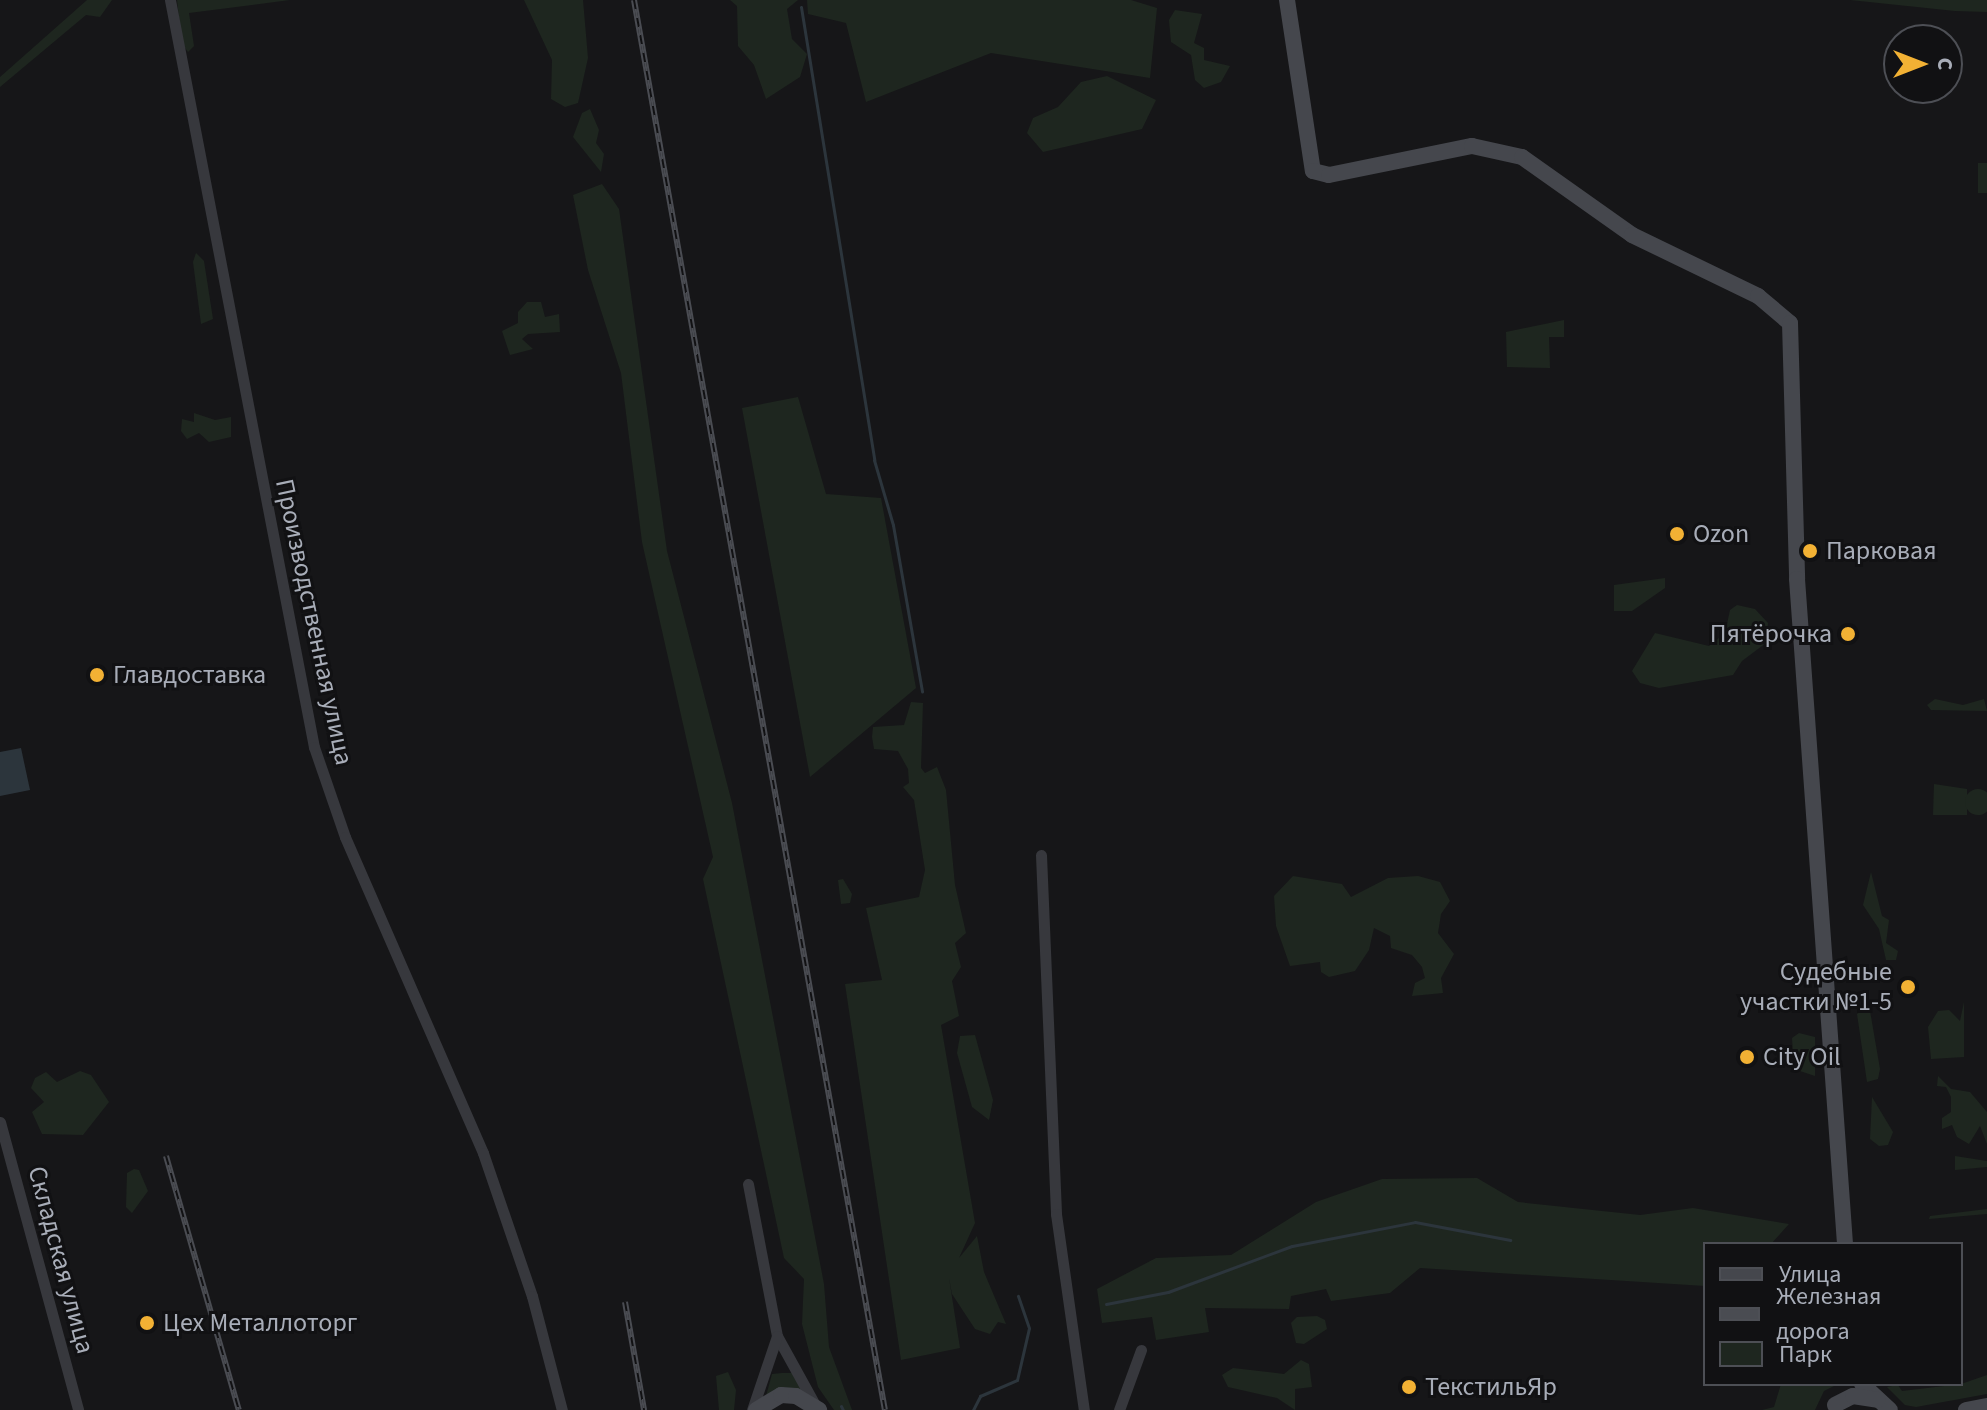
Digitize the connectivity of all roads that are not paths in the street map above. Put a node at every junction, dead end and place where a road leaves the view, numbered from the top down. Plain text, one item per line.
1 (170, 0) edge
2 (1287, 0) edge
3 (1041, 855) dead end
4 (0, 1122) edge
5 (748, 1184) dead end
6 (1845, 1242) edge
7 (777, 1336) junction
8 (1141, 1350) dead end
9 (1842, 1386) edge
10 (1864, 1386) edge
11 (1987, 1406) edge
12 (817, 1407) edge
13 (1833, 1407) edge
14 (1887, 1407) edge
15 (78, 1410) edge
16 (562, 1410) edge
17 (754, 1410) edge
18 (1084, 1410) edge
19 (1119, 1410) edge
20 (1966, 1410) edge

1 - 16 street, Производственная улица
2 - 6 street
3 - 18 street
4 - 15 street, Складская улица
5 - 7 street
7 - 12 street
7 - 17 street
8 - 19 street
9 - 13 street
10 - 14 street
11 - 20 street
12 - 17 street
13 - 14 street

